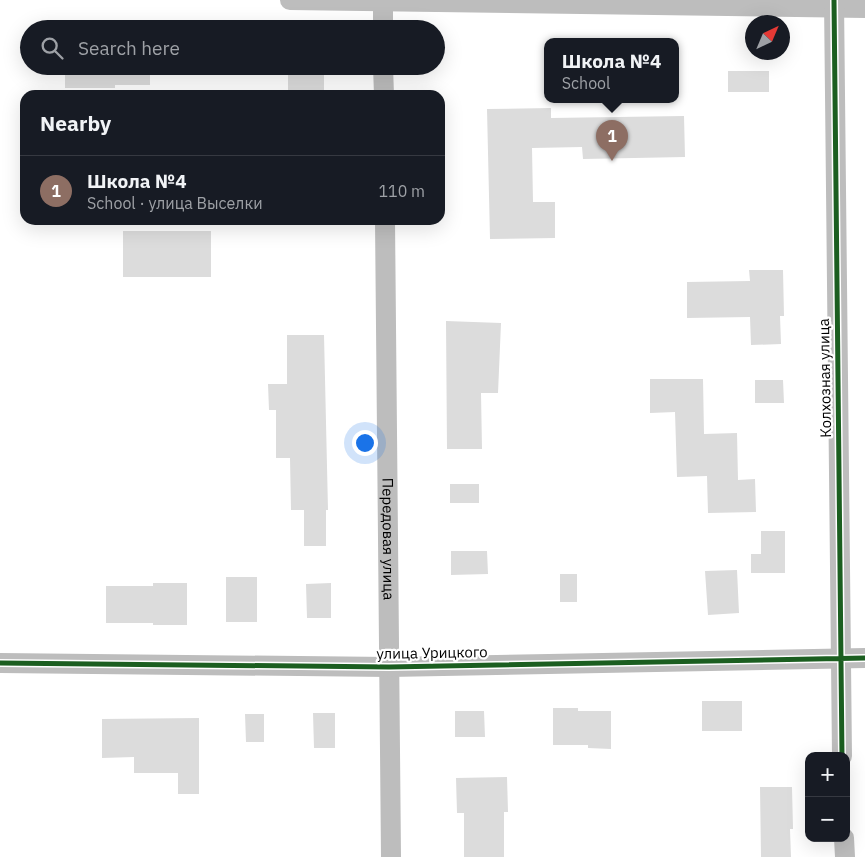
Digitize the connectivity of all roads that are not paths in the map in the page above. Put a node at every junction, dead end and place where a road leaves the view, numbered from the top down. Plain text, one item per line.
1 (290, 0) edge
2 (383, 1) edge
3 (834, 4) edge
4 (865, 8) edge
5 (383, 20) edge
6 (384, 75) edge
7 (384, 90) edge
8 (385, 225) edge
9 (840, 658) junction
10 (865, 658) edge
11 (0, 663) edge
12 (389, 667) junction
13 (842, 752) edge
14 (844, 842) edge
15 (391, 857) edge
16 (845, 857) edge

1 - 2 street
2 - 3 street
2 - 5 street
3 - 4 street
3 - 9 street, Колхозная улица
6 - 7 street
8 - 12 street, Передовая улица
9 - 10 street, улица Урицкого
9 - 12 street, улица Урицкого
9 - 13 street, Колхозная улица
11 - 12 street, улица Урицкого
12 - 15 street, Передовая улица
14 - 16 street

